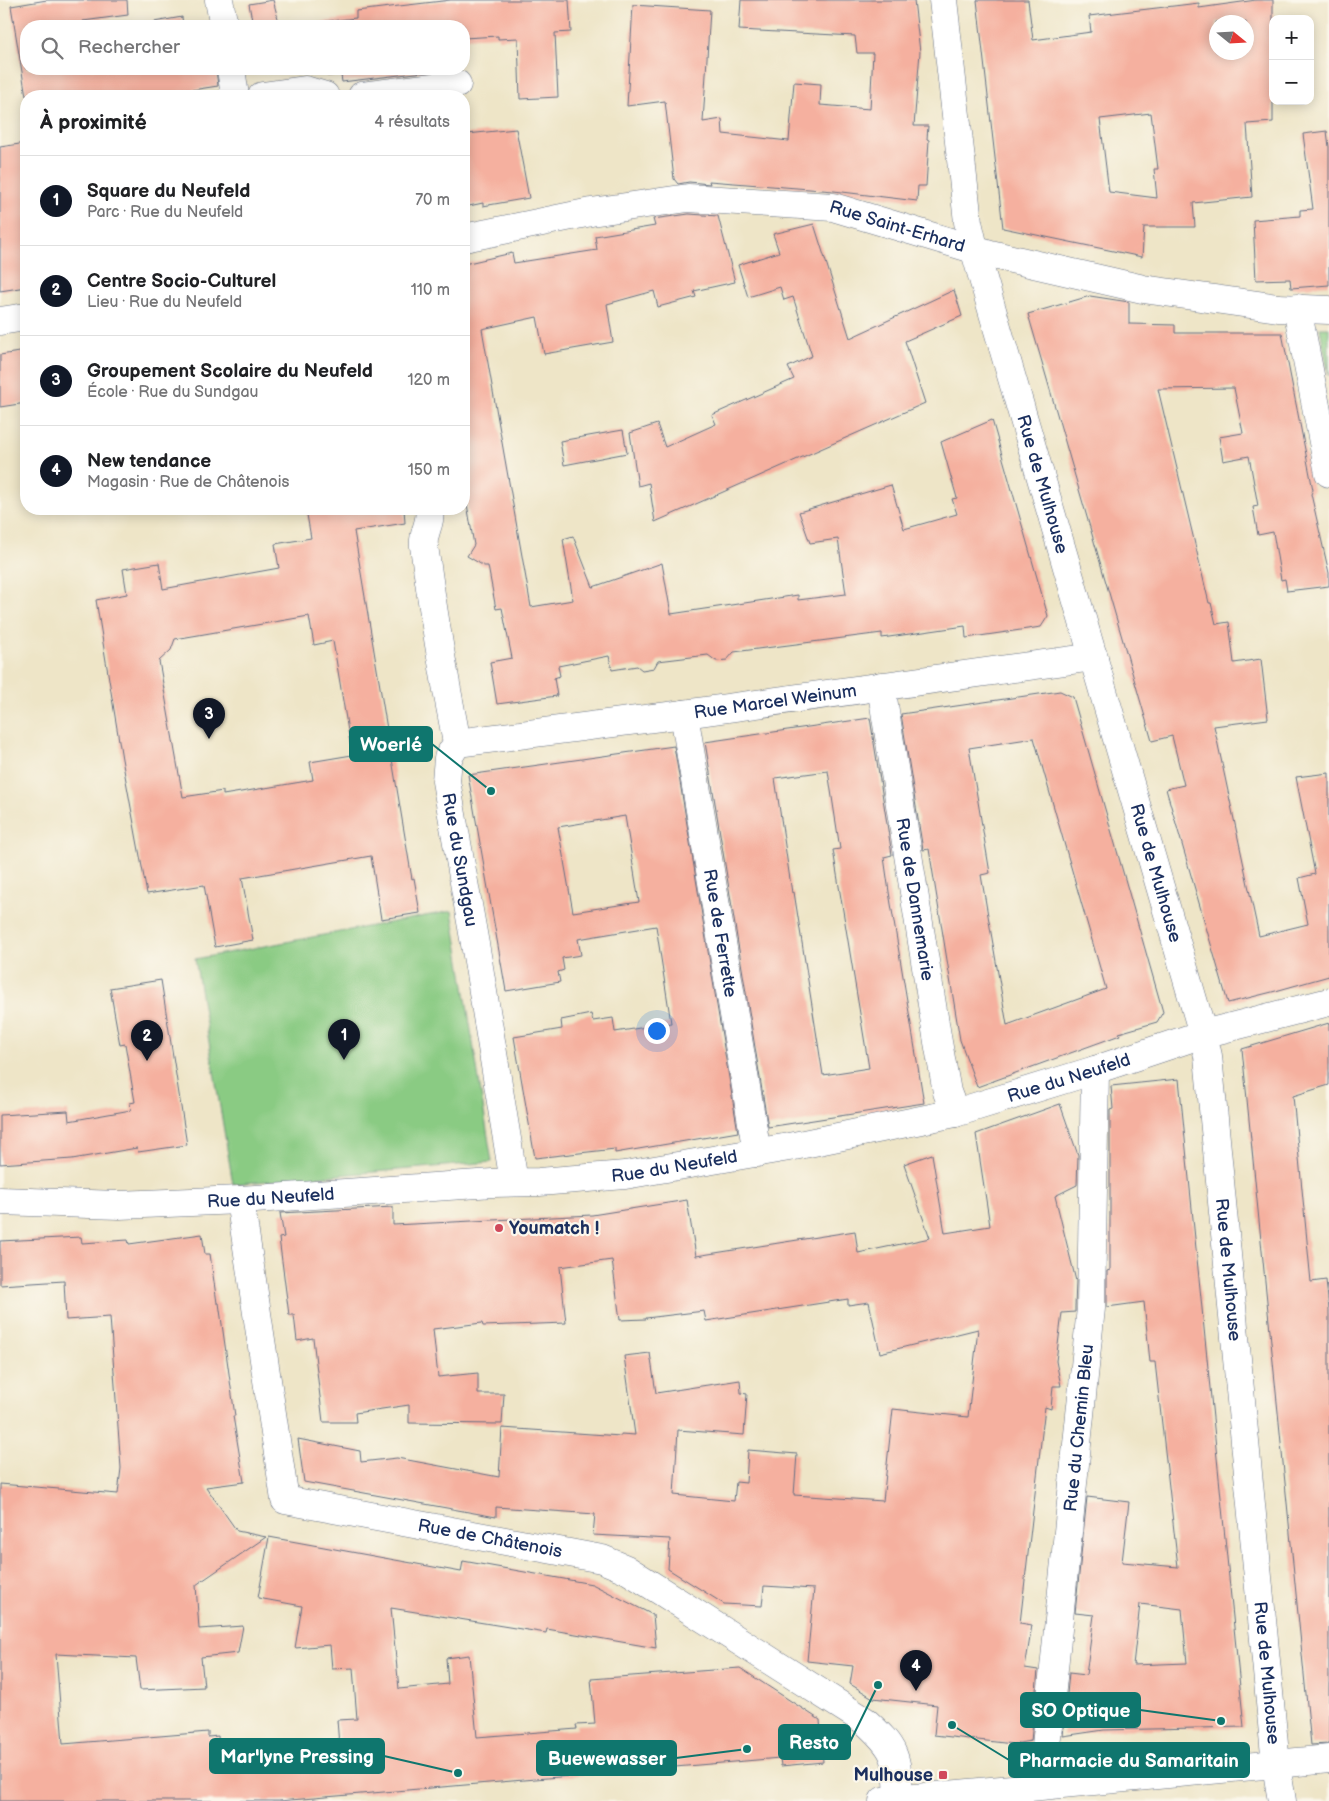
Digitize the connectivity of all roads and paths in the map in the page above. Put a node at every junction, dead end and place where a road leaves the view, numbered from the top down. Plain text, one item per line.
1 (219, 0) edge
2 (944, 0) edge
3 (223, 20) edge
4 (232, 75) edge
5 (457, 84) dead end
6 (234, 90) edge
7 (410, 90) edge
8 (470, 237) edge
9 (974, 248) junction
10 (1297, 308) junction
11 (1329, 310) edge
12 (20, 318) edge
13 (0, 322) edge
14 (1329, 473) edge
15 (430, 515) edge
16 (1094, 657) junction
17 (881, 686) junction
18 (684, 714) junction
19 (457, 742) junction
20 (1329, 1002) edge
21 (1203, 1034) junction
22 (1095, 1070) junction
23 (955, 1113) junction
24 (757, 1153) junction
25 (514, 1182) junction
26 (240, 1200) junction
27 (0, 1201) edge
28 (1329, 1759) edge
29 (1276, 1765) junction
30 (1042, 1785) junction
31 (958, 1797) edge
32 (891, 1800) edge
33 (1282, 1801) edge

1 - 3 street
2 - 9 street, Rue de Mulhouse
4 - 6 street
5 - 7 street
8 - 9 street, Rue Saint-Erhard
9 - 10 street, Rue Saint-Erhard
9 - 16 street, Rue de Mulhouse
10 - 11 street, Rue Saint-Erhard
10 - 14 street
12 - 13 street
15 - 19 street
16 - 17 street, Rue Marcel Weinum
16 - 21 street, Rue de Mulhouse
17 - 18 street, Rue Marcel Weinum
17 - 23 street, Rue de Dannemarie
18 - 19 street, Rue Marcel Weinum
18 - 24 street, Rue de Ferrette
19 - 25 street, Rue du Sundgau
20 - 21 street, Rue du Neufeld
21 - 22 street, Rue du Neufeld
21 - 29 street, Rue de Mulhouse
22 - 23 street, Rue du Neufeld
22 - 30 street, Rue du Chemin Bleu
23 - 24 street, Rue du Neufeld
24 - 25 street, Rue du Neufeld
25 - 26 street, Rue du Neufeld
26 - 27 street, Rue du Neufeld
26 - 32 street, Rue de Châtenois
28 - 29 street
29 - 30 street
29 - 33 street, Rue de Mulhouse
30 - 31 street
31 - 32 street

